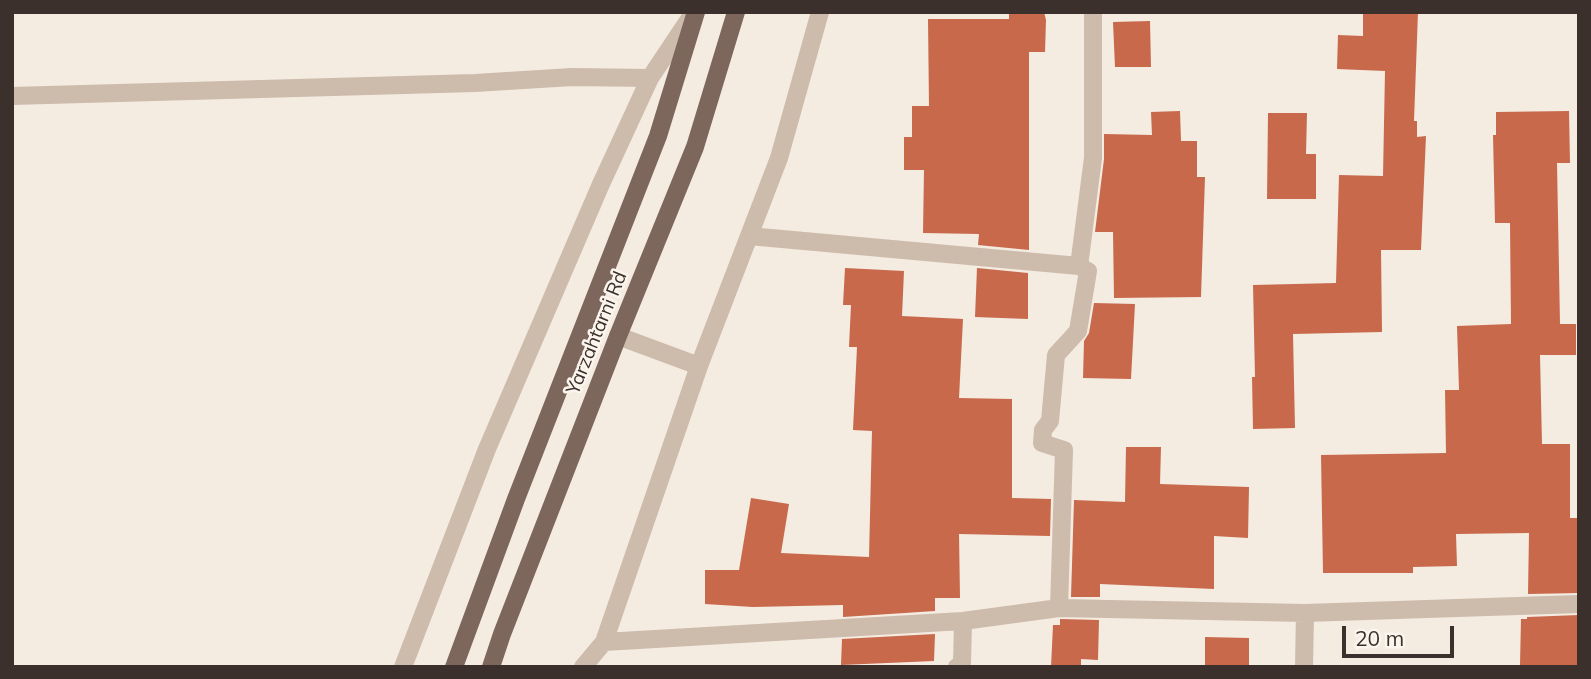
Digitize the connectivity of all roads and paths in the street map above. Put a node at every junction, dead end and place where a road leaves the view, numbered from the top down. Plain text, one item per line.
1 (695, 12) edge
2 (736, 12) edge
3 (820, 12) edge
4 (1093, 12) edge
5 (650, 78) junction
6 (12, 96) edge
7 (749, 236) junction
8 (1079, 266) junction
9 (618, 336) junction
10 (699, 366) junction
11 (1579, 604) edge
12 (1059, 608) junction
13 (1305, 612) junction
14 (962, 621) junction
15 (604, 642) junction
16 (403, 667) edge
17 (454, 667) edge
18 (491, 667) edge
19 (583, 667) edge
20 (957, 667) edge
21 (1304, 667) edge

1 - 5 street
1 - 17 main road, Yarzahtarni Rd
2 - 9 main road, Yarzahtarni Rd
3 - 7 street
4 - 8 street
5 - 6 street
5 - 16 street
7 - 8 street
7 - 10 street
8 - 12 street
9 - 10 street
9 - 18 main road, Yarzahtarni Rd
10 - 15 street
11 - 13 street
12 - 13 street
12 - 14 street
13 - 21 street
14 - 15 street
14 - 20 street
15 - 19 street

